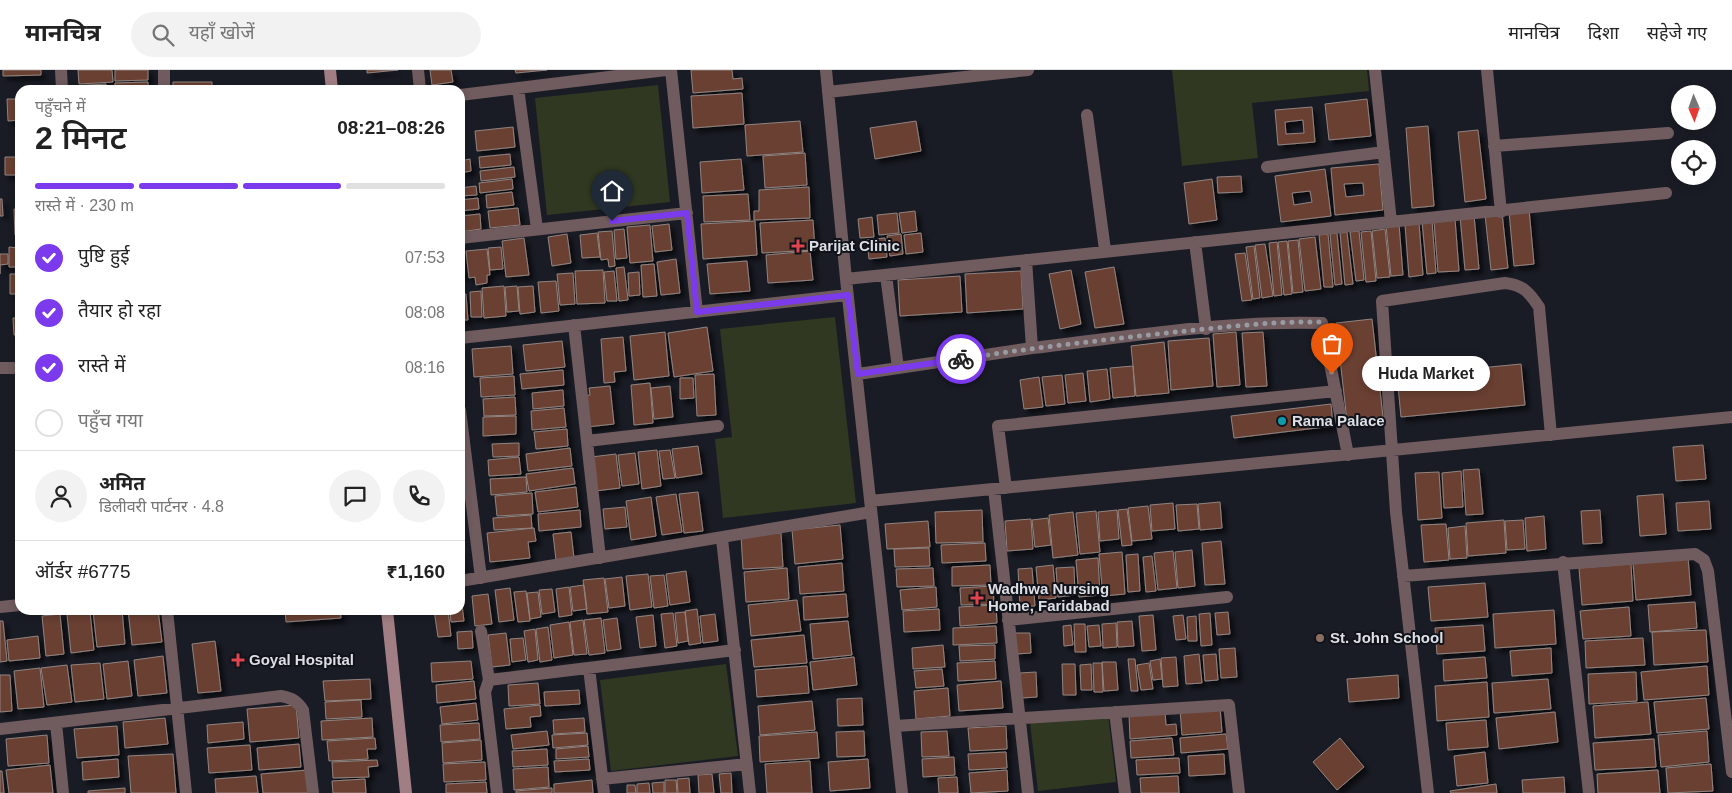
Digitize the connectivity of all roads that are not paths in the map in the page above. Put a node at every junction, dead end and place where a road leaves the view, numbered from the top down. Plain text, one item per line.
1 (61, 70) edge
2 (164, 70) edge
3 (330, 70) edge
4 (418, 70) edge
5 (666, 70) edge
6 (671, 70) edge
7 (826, 70) edge
8 (1028, 70) edge
9 (1375, 70) edge
10 (1487, 70) edge
11 (956, 74) edge
12 (62, 85) edge
13 (164, 85) edge
14 (332, 85) edge
15 (420, 85) edge
16 (518, 88) junction
17 (828, 92) junction
18 (465, 94) edge
19 (1087, 115) dead end
20 (1668, 133) dead end
21 (1494, 146) junction
22 (1384, 152) junction
23 (1267, 167) dead end
24 (1666, 193) dead end
25 (1501, 212) junction
26 (687, 213) junction
27 (1391, 222) junction
28 (537, 229) junction
29 (465, 237) edge
30 (1195, 242) junction
31 (1105, 250) junction
32 (1026, 260) junction
33 (886, 275) junction
34 (846, 279) junction
35 (848, 295) junction
36 (697, 312) junction
37 (574, 325) junction
38 (1206, 329) junction
39 (465, 337) edge
40 (1032, 348) junction
41 (0, 368) edge
42 (15, 368) edge
43 (898, 368) junction
44 (858, 374) junction
45 (1336, 391) junction
46 (1732, 417) edge
47 (718, 426) dead end
48 (1551, 435) junction
49 (587, 441) junction
50 (465, 450) edge
51 (1393, 451) junction
52 (1348, 455) junction
53 (1000, 489) junction
54 (870, 507) junction
55 (722, 539) junction
56 (600, 558) junction
57 (1563, 562) junction
58 (1403, 576) junction
59 (481, 578) junction
60 (465, 580) edge
61 (1227, 597) dead end
62 (15, 606) edge
63 (0, 607) edge
64 (167, 615) edge
65 (388, 615) edge
66 (1008, 620) junction
67 (481, 631) dead end
68 (735, 650) junction
69 (588, 668) junction
70 (489, 680) junction
71 (175, 710) junction
72 (1115, 712) junction
73 (1019, 717) junction
74 (56, 723) junction
75 (895, 726) junction
76 (0, 729) edge
77 (747, 764) junction
78 (1732, 772) edge
79 (602, 779) junction
80 (63, 793) edge
81 (186, 793) edge
82 (313, 793) edge
83 (406, 793) edge
84 (498, 793) edge
85 (604, 793) edge
86 (750, 793) edge
87 (902, 793) edge
88 (1028, 793) edge
89 (1125, 793) edge
90 (1239, 793) edge
91 (1428, 793) edge
92 (1589, 793) edge

1 - 12 street
2 - 13 street
3 - 14 street
4 - 15 street
5 - 16 street
6 - 26 street
7 - 17 street
8 - 11 street
9 - 22 street
10 - 21 street
11 - 17 street
16 - 18 street
16 - 28 street
17 - 34 street
19 - 31 street
20 - 21 street
21 - 25 street
22 - 23 street
22 - 27 street
24 - 25 street
25 - 27 street
26 - 28 street
26 - 36 street
27 - 30 street
28 - 29 street
30 - 31 street
30 - 38 street
31 - 32 street
32 - 33 street
32 - 40 street
33 - 34 street
33 - 43 street
34 - 35 street
35 - 36 street
35 - 44 street
36 - 37 street
37 - 39 street
37 - 49 street
38 - 40 street
38 - 45 street
40 - 43 street
41 - 42 street
43 - 44 street
44 - 54 street
45 - 52 street
45 - 53 street
46 - 48 street
47 - 49 street
48 - 51 street
48 - 51 street
49 - 56 street
50 - 59 street
51 - 52 street
51 - 58 street
52 - 53 street
53 - 54 street
53 - 66 street
54 - 55 street
54 - 75 street
55 - 56 street
55 - 68 street
56 - 59 street
57 - 58 street
57 - 78 street
57 - 92 street
58 - 91 street
59 - 60 street
61 - 66 street
62 - 63 street
64 - 71 street
65 - 83 street
66 - 73 street
67 - 70 street
68 - 69 street
68 - 77 street
69 - 70 street
69 - 79 street
70 - 84 street
71 - 74 street
71 - 81 street
71 - 82 street
72 - 73 street
72 - 89 street
72 - 90 street
73 - 75 street
73 - 88 street
74 - 76 street
74 - 80 street
75 - 87 street
77 - 79 street
77 - 86 street
79 - 85 street

